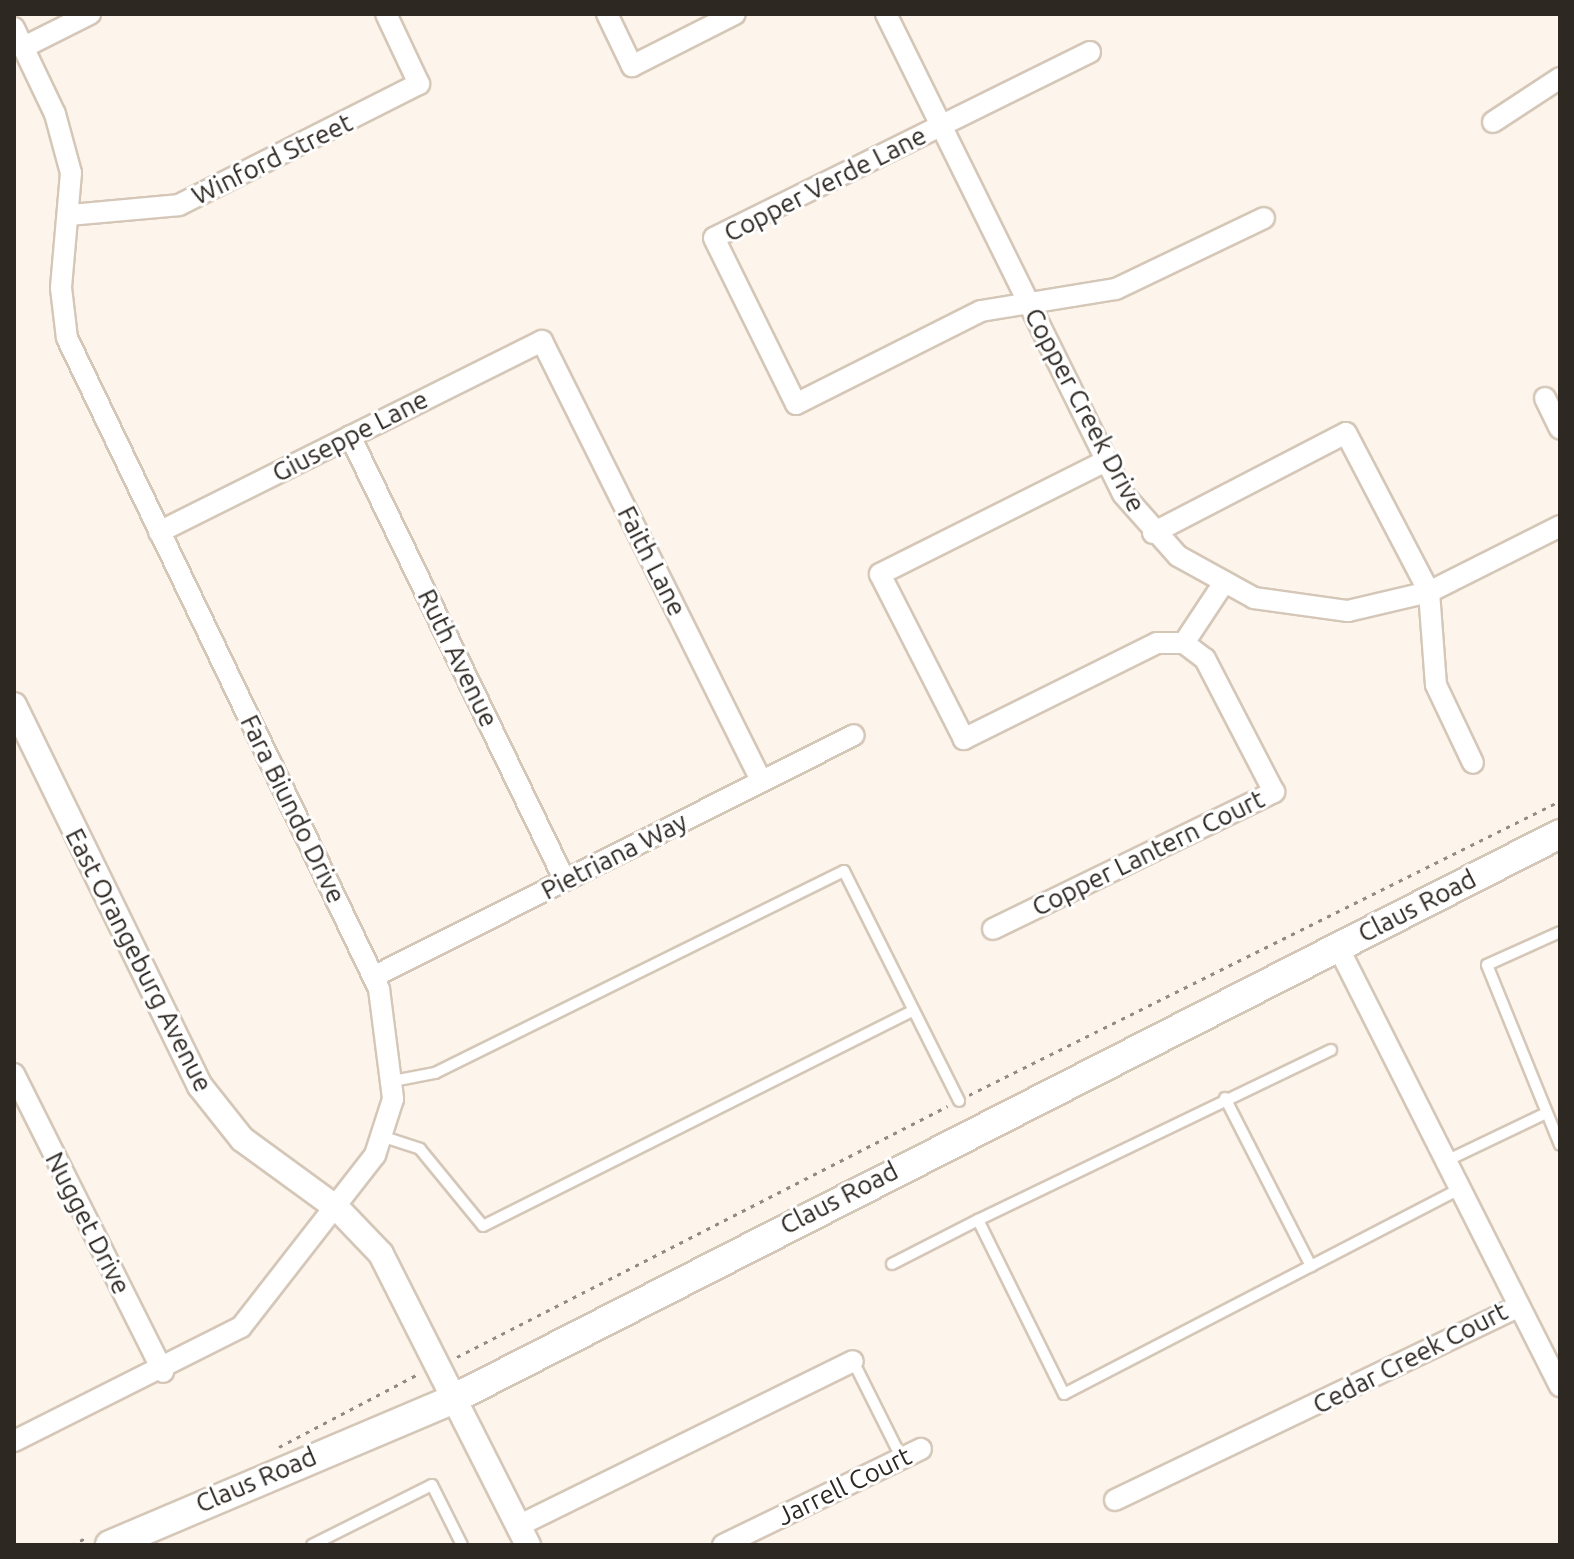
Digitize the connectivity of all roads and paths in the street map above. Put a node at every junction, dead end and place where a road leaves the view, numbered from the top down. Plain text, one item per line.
1 (90, 14) edge
2 (386, 14) edge
3 (607, 14) edge
4 (735, 14) edge
5 (886, 14) edge
6 (14, 28) edge
7 (24, 47) junction
8 (1090, 52) dead end
9 (1560, 78) edge
10 (1493, 122) dead end
11 (940, 127) junction
12 (70, 215) junction
13 (1264, 218) dead end
14 (1026, 300) junction
15 (542, 341) joint
16 (1545, 398) dead end
17 (1560, 429) edge
18 (350, 436) junction
19 (1106, 461) junction
20 (1560, 526) edge
21 (159, 532) junction
22 (1153, 533) junction
23 (1223, 584) junction
24 (1429, 592) junction
25 (1184, 643) junction
26 (14, 705) edge
27 (854, 735) dead end
28 (1473, 763) dead end
29 (761, 781) junction
30 (1560, 801) edge
31 (1560, 834) edge
32 (565, 880) junction
33 (993, 929) dead end
34 (1560, 932) edge
35 (1338, 947) junction
36 (373, 977) junction
37 (913, 1011) junction
38 (1331, 1050) dead end
39 (14, 1074) edge
40 (393, 1081) junction
41 (1225, 1098) junction
42 (959, 1101) junction
43 (1542, 1115) junction
44 (384, 1137) junction
45 (1560, 1145) edge
46 (1446, 1161) junction
47 (1460, 1189) junction
48 (338, 1209) junction
49 (978, 1220) junction
50 (892, 1264) dead end
51 (1311, 1266) junction
52 (1518, 1307) junction
53 (853, 1361) joint
54 (435, 1366) junction
55 (163, 1372) junction
56 (1560, 1386) edge
57 (451, 1400) junction
58 (14, 1442) edge
59 (921, 1449) dead end
60 (274, 1451) dead end
61 (901, 1457) junction
62 (1115, 1500) dead end
63 (521, 1539) edge
64 (102, 1540) edge
65 (71, 1545) edge
66 (312, 1545) edge
67 (462, 1545) edge
68 (723, 1545) edge

1 - 7 street
2 - 12 street, Winford Street
3 - 4 street
5 - 11 street, Copper Creek Drive
6 - 7 street, Fara Biundo Drive
7 - 12 street, Fara Biundo Drive
8 - 11 street
9 - 10 street
11 - 14 street, Copper Creek Drive
11 - 14 street, Copper Verde Lane
12 - 21 street, Fara Biundo Drive
13 - 14 street
14 - 19 street, Copper Creek Drive
15 - 18 street, Giuseppe Lane
15 - 29 street, Faith Lane
16 - 17 street
18 - 21 street, Giuseppe Lane
18 - 32 street, Ruth Avenue
19 - 22 street, Copper Creek Drive
19 - 25 street
20 - 24 street, Copper Creek Drive
21 - 36 street, Fara Biundo Drive
22 - 23 street, Copper Creek Drive
22 - 24 street
23 - 24 street, Copper Creek Drive
23 - 25 street
24 - 28 street
25 - 33 street, Copper Lantern Court
26 - 48 street, East Orangeburg Avenue
27 - 29 street, Pietriana Way
29 - 32 street, Pietriana Way
30 - 42 path
31 - 35 main road, Claus Road
32 - 36 street, Pietriana Way
34 - 43 lane
35 - 46 street, Cedar Creek Court
35 - 57 main road, Claus Road
36 - 40 street, Fara Biundo Drive
37 - 40 lane
37 - 42 lane
37 - 44 lane
38 - 41 lane
39 - 55 street, Nugget Drive
40 - 44 street, Fara Biundo Drive
41 - 49 lane
41 - 51 lane
42 - 54 path
43 - 45 lane
43 - 46 lane
44 - 48 street, Fara Biundo Drive
46 - 47 street, Cedar Creek Court
47 - 51 lane
47 - 52 street, Cedar Creek Court
48 - 54 street, East Orangeburg Avenue
48 - 55 street, Fara Biundo Drive
49 - 50 lane
49 - 51 lane
52 - 56 street
52 - 62 street, Cedar Creek Court
53 - 61 lane
53 - 63 street
54 - 57 street, East Orangeburg Avenue
54 - 60 path
55 - 58 street, Fara Biundo Drive
57 - 63 street, East Orangeburg Avenue
57 - 64 main road, Claus Road
59 - 61 street, Jarrell Court
61 - 68 street, Jarrell Court
64 - 65 path
66 - 67 lane

